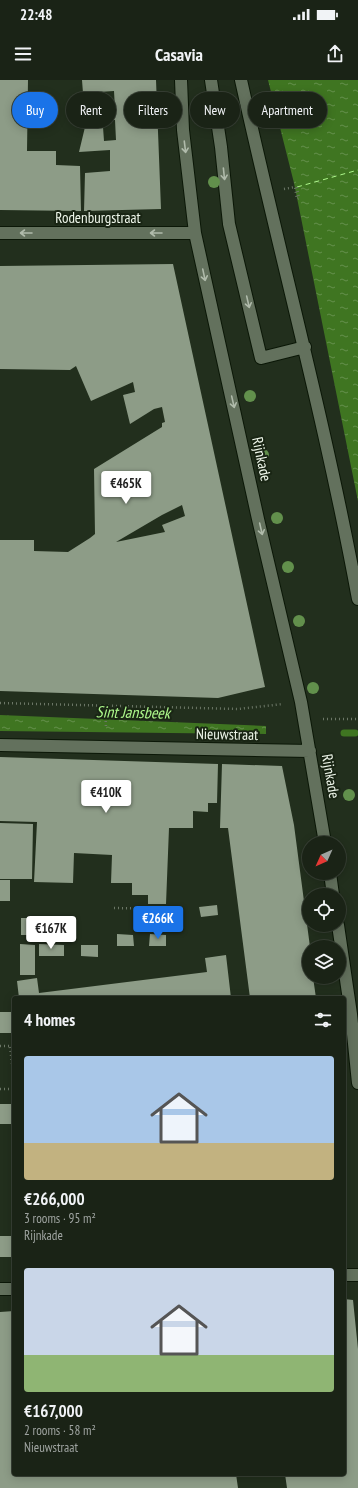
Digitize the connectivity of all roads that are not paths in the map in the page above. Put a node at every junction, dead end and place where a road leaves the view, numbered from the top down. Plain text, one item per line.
1 (181, 80) edge
2 (210, 80) edge
3 (241, 80) edge
4 (0, 233) edge
5 (195, 233) junction
6 (305, 347) junction
7 (358, 599) edge
8 (0, 745) edge
9 (310, 751) junction
10 (324, 836) edge
11 (339, 932) edge
12 (358, 1083) edge
13 (346, 1275) edge
14 (358, 1275) edge
15 (0, 1289) edge
16 (12, 1289) edge

1 -> 5 street, Rijnkade
2 -> 6 street
3 - 6 street
5 -> 4 street, Rodenburgstraat
5 -> 9 street, Rijnkade
6 - 7 street
8 - 9 street, Nieuwstraat
9 - 10 street, Rijnkade
11 - 12 street
13 - 14 street
15 - 16 street

